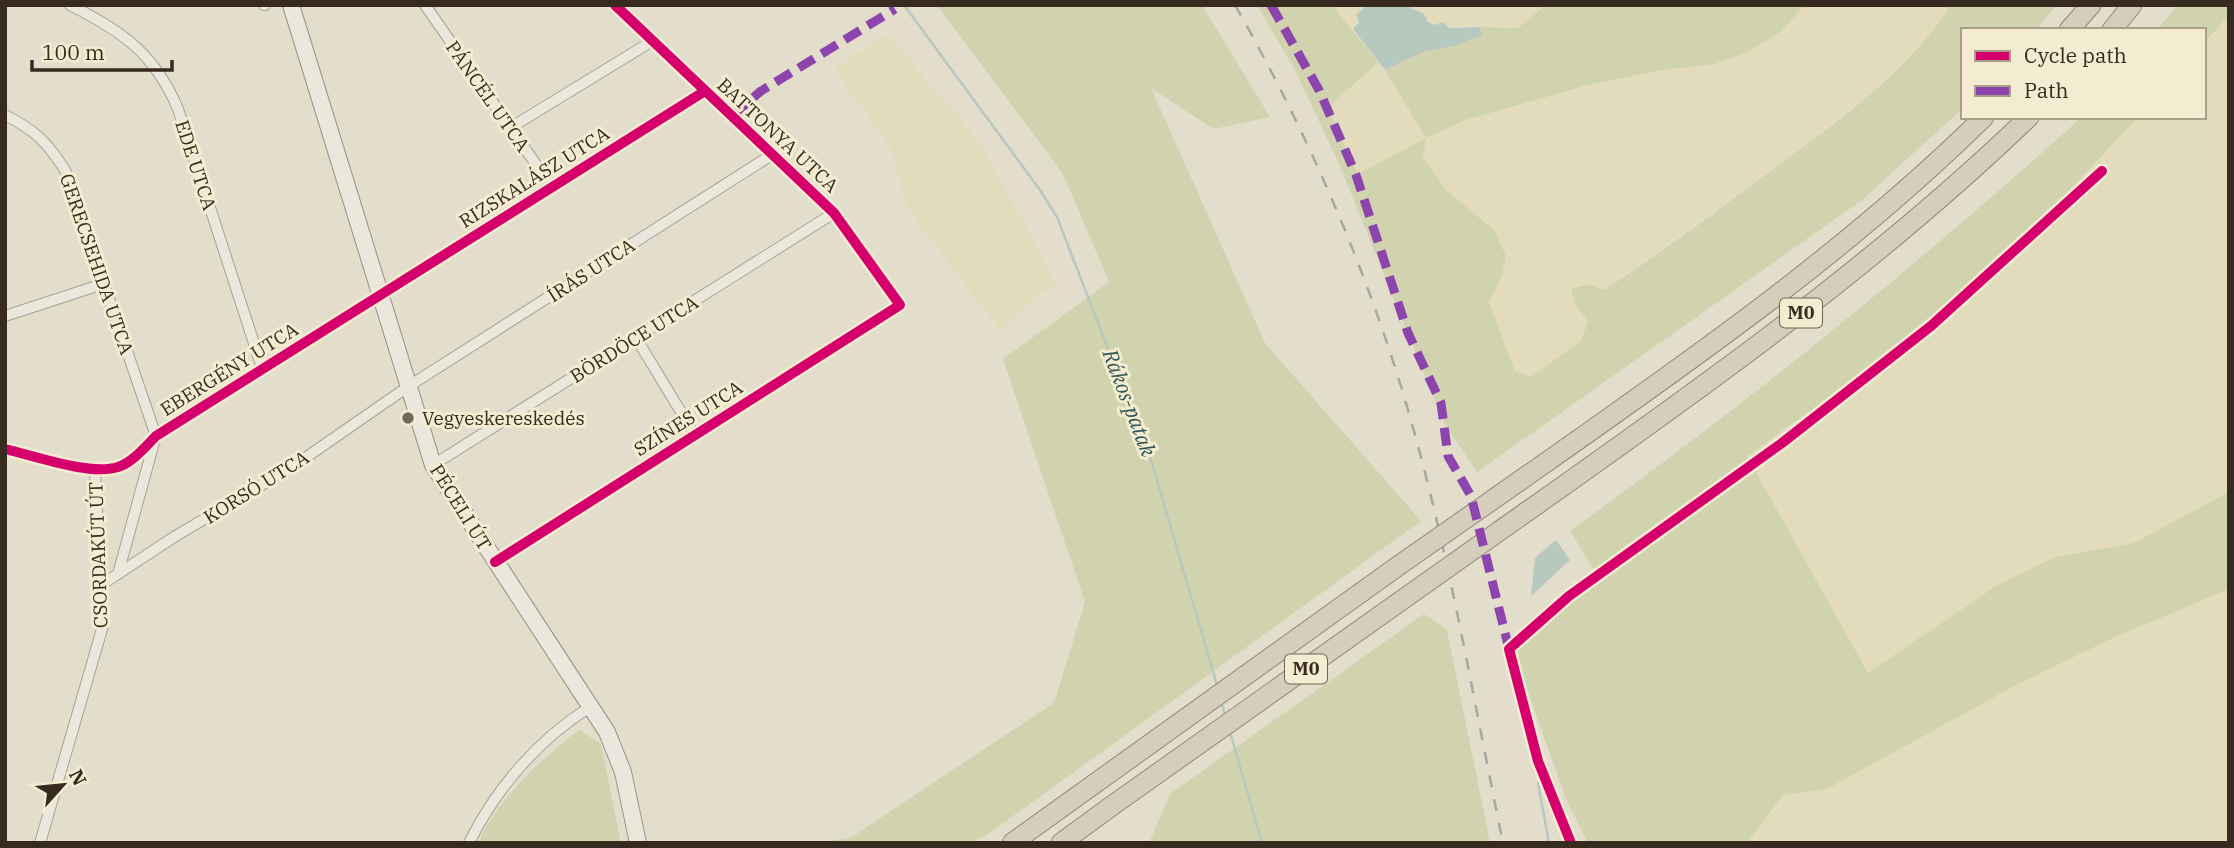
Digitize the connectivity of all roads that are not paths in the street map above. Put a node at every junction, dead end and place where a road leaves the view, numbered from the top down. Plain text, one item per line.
1 (70, 5) edge
2 (291, 5) edge
3 (425, 5) edge
4 (615, 5) edge
5 (2091, 5) edge
6 (2132, 5) edge
7 (2071, 28) edge
8 (2114, 28) edge
9 (654, 40) junction
10 (705, 90) junction
11 (5, 115) edge
12 (1982, 119) edge
13 (2027, 119) edge
14 (510, 128) junction
15 (773, 154) junction
16 (2102, 171) dead end
17 (551, 186) junction
18 (834, 213) junction
19 (106, 284) junction
20 (382, 294) junction
21 (900, 305) joint
22 (5, 316) edge
23 (636, 338) junction
24 (262, 368) junction
25 (409, 387) junction
26 (695, 435) junction
27 (156, 436) junction
28 (5, 449) edge
29 (433, 466) junction
30 (95, 469) junction
31 (495, 562) junction
32 (118, 574) junction
33 (102, 584) junction
34 (590, 707) junction
35 (1044, 820) junction
36 (637, 841) edge
37 (40, 843) edge
38 (469, 843) edge
39 (1002, 843) edge
40 (1013, 843) edge
41 (1061, 843) edge
42 (1571, 843) edge

1 - 24 street, EDE UTCA
2 - 20 main road, PÉCELI ÚT
3 - 14 street, PÁNCÉL UTCA
4 - 9 street, BATTONYA UTCA
5 - 7 highway
6 - 8 highway
9 - 10 street, BATTONYA UTCA
9 - 14 street
10 - 15 street, BATTONYA UTCA
10 - 17 street, RIZSKALÁSZ UTCA
11 - 19 street, GERECSEHIDA UTCA
12 - 35 highway, M0, bridge
13 - 41 highway, M0, bridge
14 - 17 street, PÁNCÉL UTCA
15 - 18 street, BATTONYA UTCA
15 - 25 street, ÍRÁS UTCA
16 - 42 street
17 - 20 street, RIZSKALÁSZ UTCA
18 - 21 street, BATTONYA UTCA
18 - 23 street, BÖRDÖCE UTCA
19 - 22 street
19 - 27 street, GERECSEHIDA UTCA
20 - 24 street, EBERGÉNY UTCA
20 - 25 main road, PÉCELI ÚT
21 - 26 street, SZÍNES UTCA
23 - 26 street
23 - 29 street, BÖRDÖCE UTCA
24 - 27 street, EBERGÉNY UTCA
25 - 29 main road, PÉCELI ÚT
25 - 32 street, KORSÓ UTCA
26 - 31 street, SZÍNES UTCA
27 - 30 street, EBERGÉNY UTCA
27 - 32 street
28 - 30 street
29 - 31 main road, PÉCELI ÚT
30 - 33 street, CSORDAKÚT ÚT
31 - 34 main road, PÉCELI ÚT
32 - 33 street, KORSÓ UTCA
33 - 37 street, CSORDAKÚT ÚT
34 - 36 main road, PÉCELI ÚT
34 - 38 street
35 - 39 highway
35 - 40 highway, M0

